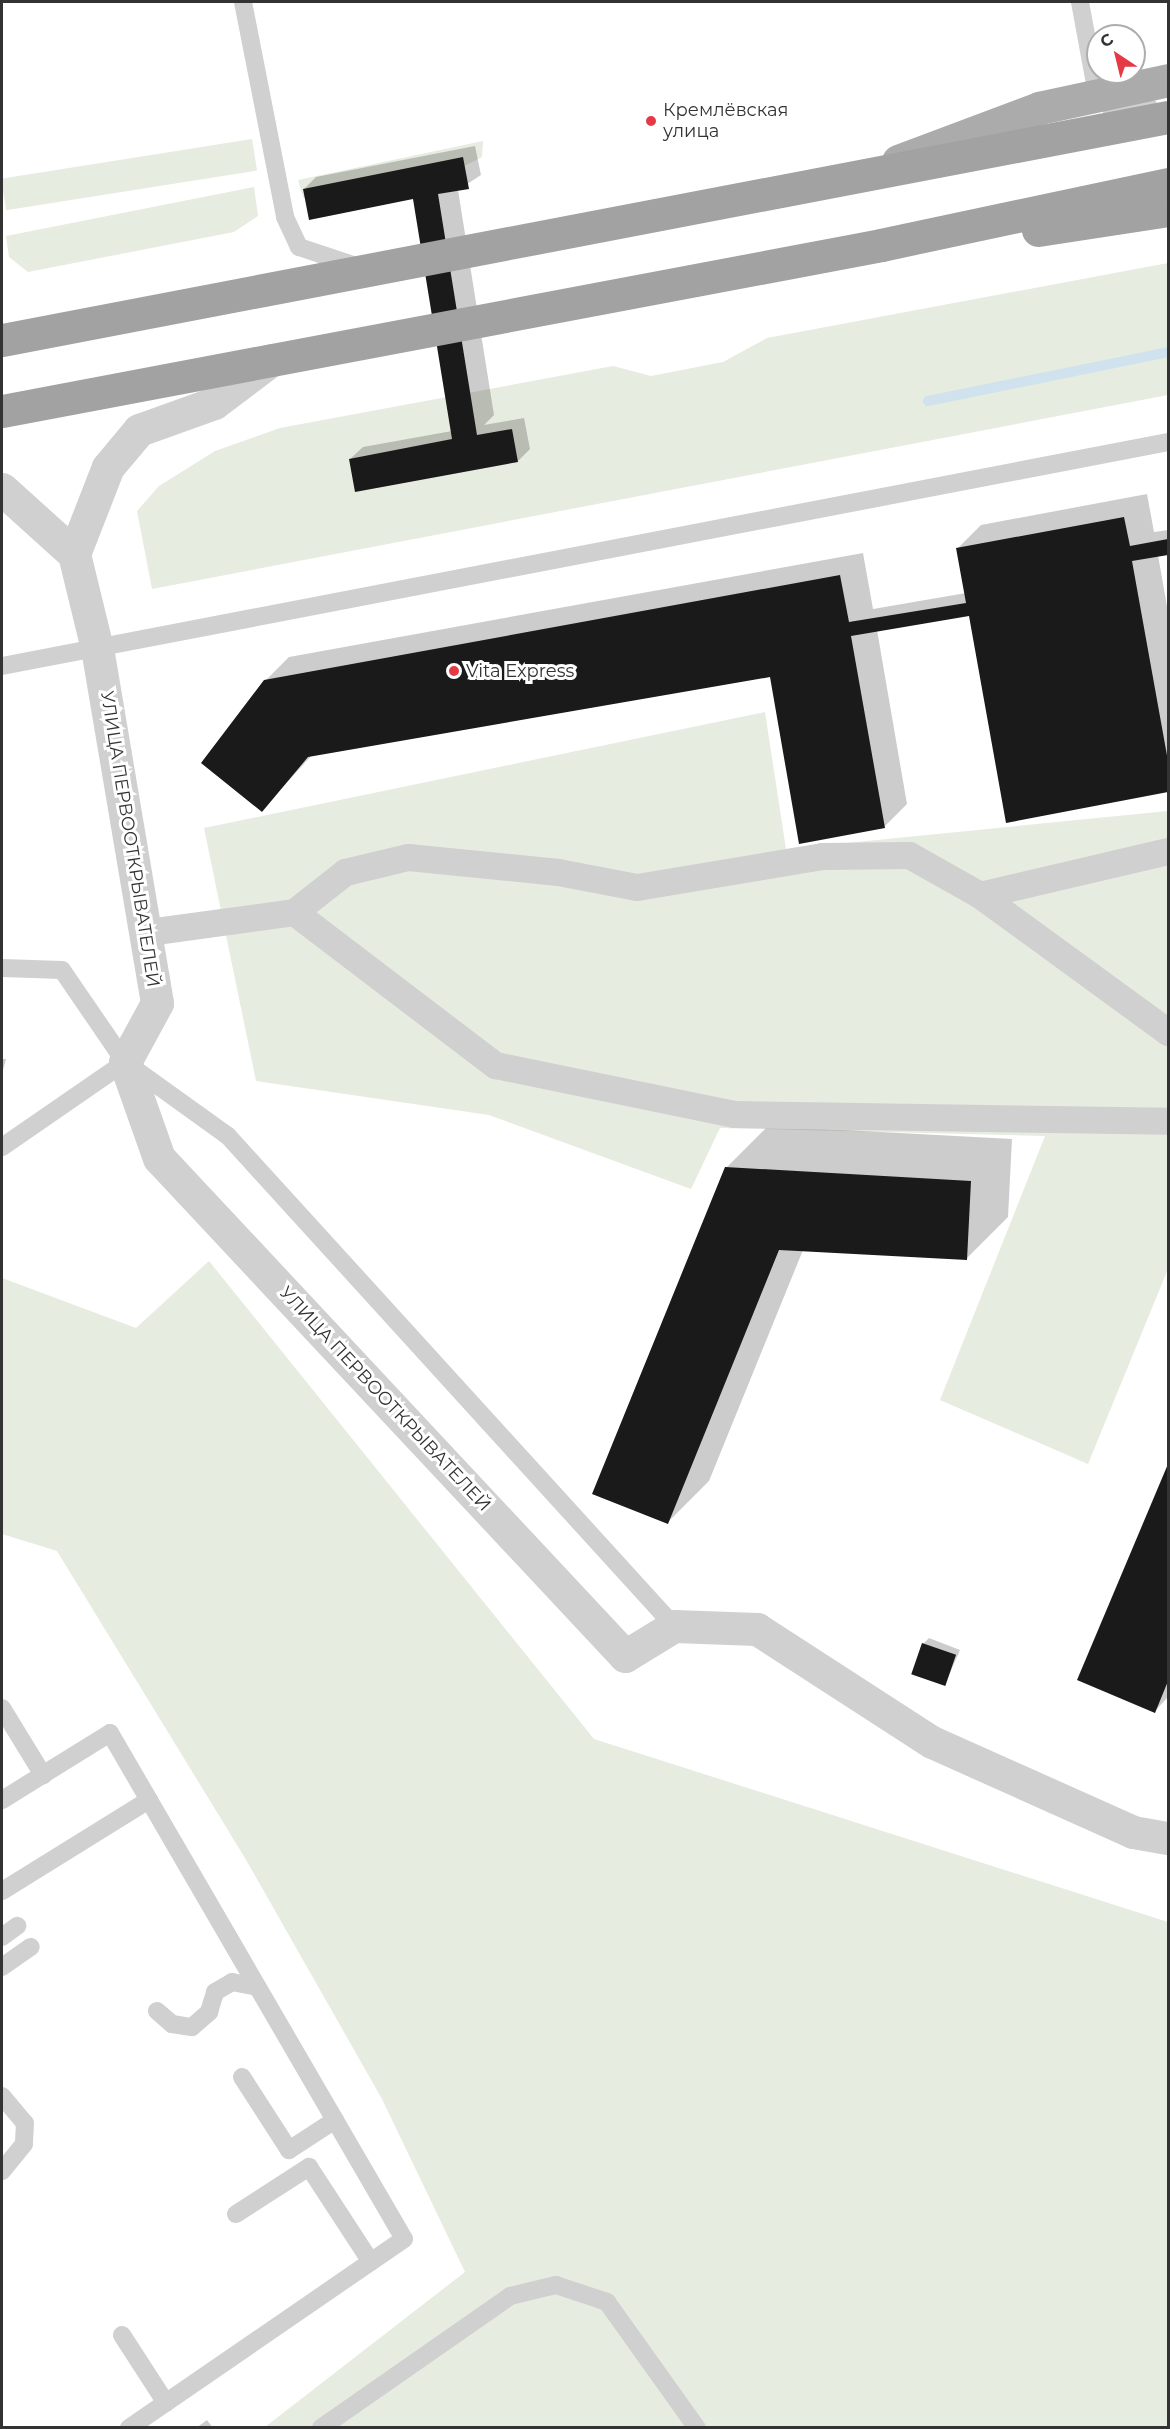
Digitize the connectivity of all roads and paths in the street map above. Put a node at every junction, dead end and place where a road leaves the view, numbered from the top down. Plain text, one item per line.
1 (243, 2) edge
2 (1080, 2) edge
3 (1168, 80) edge
4 (1097, 95) junction
5 (1168, 104) edge
6 (1168, 117) edge
7 (866, 175) junction
8 (1168, 184) edge
9 (1168, 210) edge
10 (881, 245) junction
11 (370, 269) junction
12 (2, 340) edge
13 (271, 360) junction
14 (2, 411) edge
15 (1168, 442) edge
16 (2, 489) edge
17 (74, 554) junction
18 (97, 648) junction
19 (2, 666) edge
20 (1168, 851) edge
21 (980, 895) junction
22 (294, 912) junction
23 (148, 932) junction
24 (2, 968) edge
25 (1168, 1032) edge
26 (125, 1062) junction
27 (1168, 1121) edge
28 (2, 1147) edge
29 (674, 1626) junction
30 (2, 1708) edge
31 (43, 1774) junction
32 (2, 1800) edge
33 (149, 1800) junction
34 (1168, 1838) edge
35 (2, 1891) edge
36 (31, 1947) dead end
37 (2, 1967) edge
38 (258, 1987) junction
39 (157, 2011) dead end
40 (242, 2077) dead end
41 (2, 2096) edge
42 (335, 2120) junction
43 (2, 2171) edge
44 (236, 2214) dead end
45 (371, 2262) junction
46 (122, 2335) dead end
47 (166, 2403) junction
48 (129, 2427) edge
49 (321, 2427) edge
50 (697, 2427) edge

1 - 11 lane
2 - 4 lane
3 - 4 main road
4 - 5 lane
4 - 7 main road
6 - 7 highway
7 - 11 highway
8 - 10 highway
9 - 10 highway
10 - 13 highway
11 - 12 highway
13 - 14 highway
13 - 17 street
15 - 18 lane
16 - 17 street
17 - 18 street, УЛИЦА ПЕРВООТКРЫВАТЕЛЕЙ
18 - 19 lane
18 - 23 street, УЛИЦА ПЕРВООТКРЫВАТЕЛЕЙ
20 - 21 street
21 - 22 street
21 - 25 street
22 - 23 street
22 - 27 street
23 - 26 street, УЛИЦА ПЕРВООТКРЫВАТЕЛЕЙ
24 - 26 lane
26 - 28 lane
26 - 29 lane
26 - 29 street, УЛИЦА ПЕРВООТКРЫВАТЕЛЕЙ
29 - 34 street
30 - 31 lane
31 - 32 lane
31 - 33 lane
33 - 35 lane
33 - 38 lane
36 - 37 lane
38 - 39 lane
38 - 42 lane
40 - 42 lane
41 - 43 lane
42 - 45 lane
44 - 45 lane
45 - 47 lane
46 - 47 lane
47 - 48 lane
49 - 50 lane

